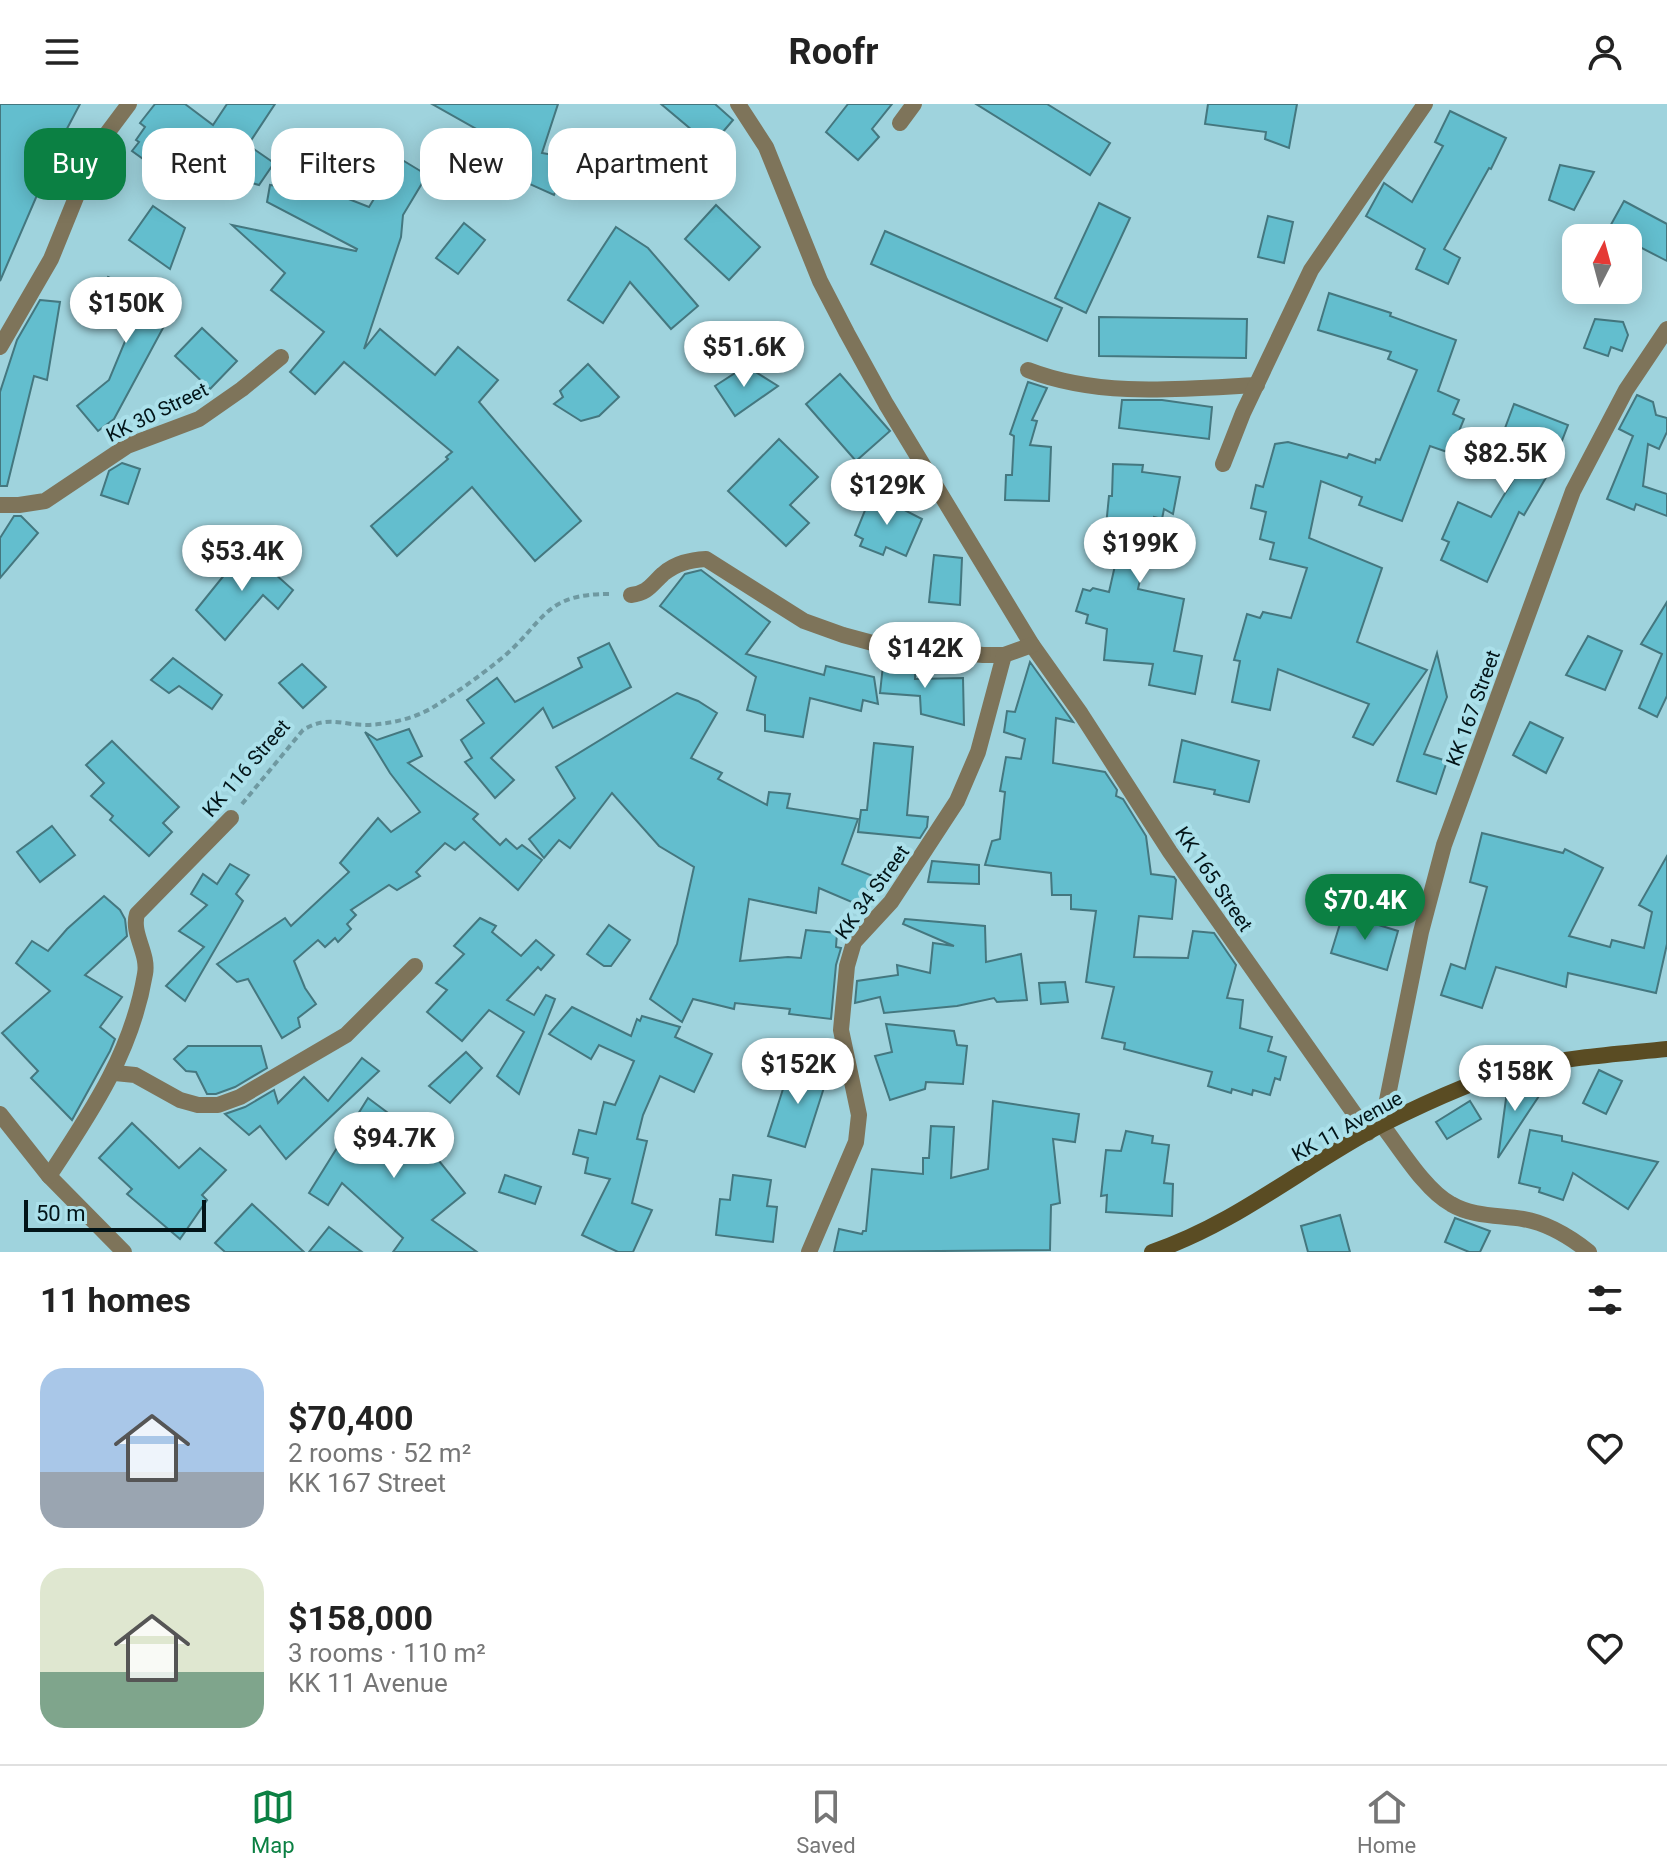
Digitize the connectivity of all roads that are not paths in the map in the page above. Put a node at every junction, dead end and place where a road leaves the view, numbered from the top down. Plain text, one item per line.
1 (129, 104) edge
2 (738, 104) edge
3 (914, 104) edge
4 (1425, 104) edge
5 (900, 123) dead end
6 (1667, 329) edge
7 (0, 347) edge
8 (281, 357) dead end
9 (1028, 370) dead end
10 (1257, 385) junction
11 (1223, 464) dead end
12 (0, 505) edge
13 (631, 595) road end
14 (1032, 645) junction
15 (1004, 655) junction
16 (231, 818) road end
17 (415, 966) dead end
18 (1667, 1049) edge
19 (115, 1073) junction
20 (0, 1114) edge
21 (1375, 1129) junction
22 (49, 1176) junction
23 (124, 1252) edge
24 (809, 1252) edge
25 (1152, 1252) edge
26 (1589, 1252) edge

1 - 7 street
2 - 14 street
3 - 5 street
4 - 10 street
6 - 21 street, KK 167 Street
8 - 12 street, KK 30 Street
9 - 10 street
10 - 11 street
13 - 15 street
14 - 15 street
14 - 21 street, KK 165 Street
15 - 24 street, KK 34 Street
16 - 19 street, KK 116 Street
17 - 19 street
18 - 21 main road, KK 11 Avenue
19 - 22 street, KK 116 Street
20 - 22 street
21 - 25 main road, KK 11 Avenue
21 - 26 street, KK 165 Street
22 - 23 street

